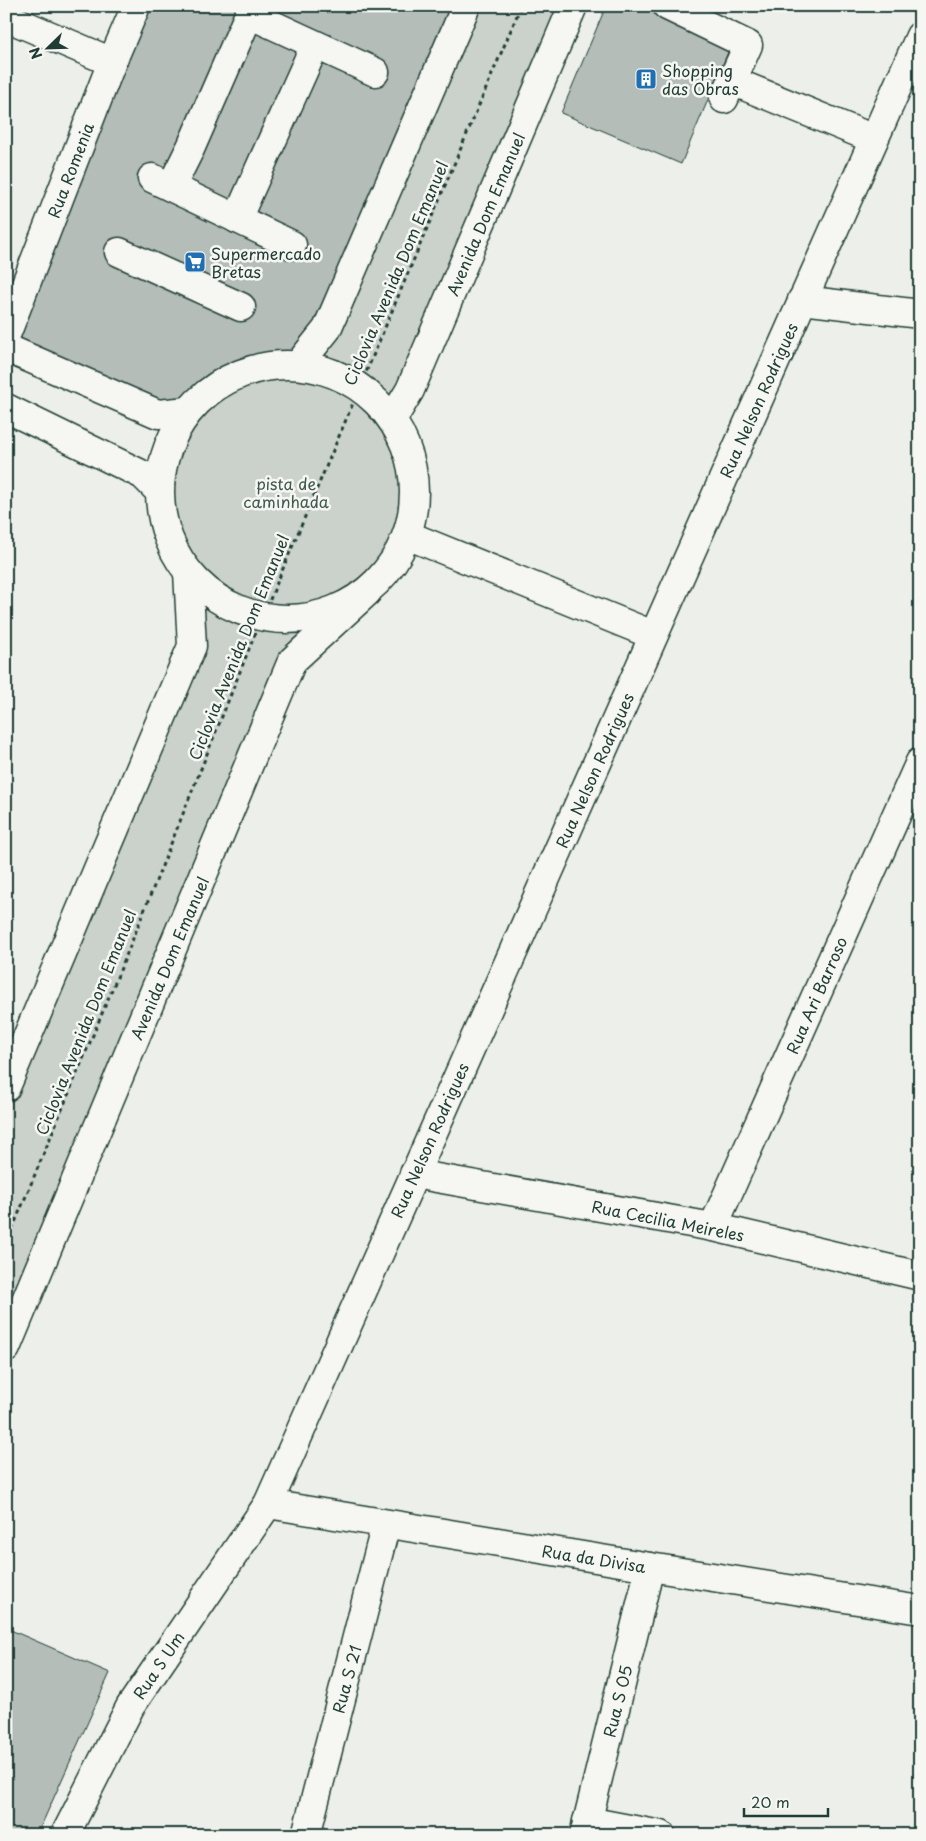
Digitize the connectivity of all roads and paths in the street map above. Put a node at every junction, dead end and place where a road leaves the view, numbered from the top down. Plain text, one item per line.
1 (136, 6) edge
2 (466, 6) edge
3 (521, 6) edge
4 (574, 6) edge
5 (667, 6) edge
6 (6, 17) edge
7 (920, 36) edge
8 (315, 45) junction
9 (112, 62) junction
10 (375, 72) dead end
11 (874, 139) junction
12 (237, 219) junction
13 (292, 245) dead end
14 (119, 252) dead end
15 (802, 300) junction
16 (240, 307) dead end
17 (920, 314) edge
18 (6, 335) edge
19 (6, 348) edge
20 (299, 364) junction
21 (360, 388) junction
22 (6, 408) edge
23 (188, 411) junction
24 (392, 420) junction
25 (159, 491) junction
26 (407, 536) junction
27 (188, 572) junction
28 (367, 592) junction
29 (263, 617) junction
30 (653, 635) junction
31 (920, 762) edge
32 (6, 1087) edge
33 (414, 1174) junction
34 (713, 1227) junction
35 (6, 1244) edge
36 (920, 1276) edge
37 (6, 1348) edge
38 (268, 1504) junction
39 (386, 1524) junction
40 (650, 1567) junction
41 (920, 1610) edge
42 (585, 1828) edge
43 (65, 1835) edge
44 (306, 1835) edge
45 (660, 1835) edge

1 - 9 street, Rua Romenia
2 - 20 street
3 - 21 path, Ciclovia Avenida Dom Emanuel
4 - 24 street, Avenida Dom Emanuel
5 - 11 street
6 - 9 street
7 - 11 street, Rua Nelson Rodrigues
8 - 10 street
8 - 12 street
8 - 12 street
9 - 18 street, Rua Romenia
11 - 15 street, Rua Nelson Rodrigues
12 - 13 street
14 - 16 street
15 - 17 street
15 - 30 street, Rua Nelson Rodrigues
19 - 23 street
20 - 21 street
20 - 23 street
21 - 24 street
21 - 29 path, Ciclovia Avenida Dom Emanuel
22 - 25 street
23 - 25 street
24 - 26 street
25 - 27 street
26 - 28 street
26 - 30 street
27 - 29 street
27 - 32 street
28 - 29 street
28 - 37 street, Avenida Dom Emanuel
29 - 35 path, Ciclovia Avenida Dom Emanuel
30 - 33 street, Rua Nelson Rodrigues
31 - 34 street, Rua Ari Barroso
33 - 34 street, Rua Cecilia Meireles
33 - 38 street, Rua Nelson Rodrigues
34 - 36 street, Rua Cecilia Meireles
38 - 39 street, Rua da Divisa
38 - 43 street, Rua S Um
39 - 40 street, Rua da Divisa
39 - 44 street, Rua S 21
40 - 41 street, Rua da Divisa
40 - 42 street, Rua S 05
42 - 45 street

